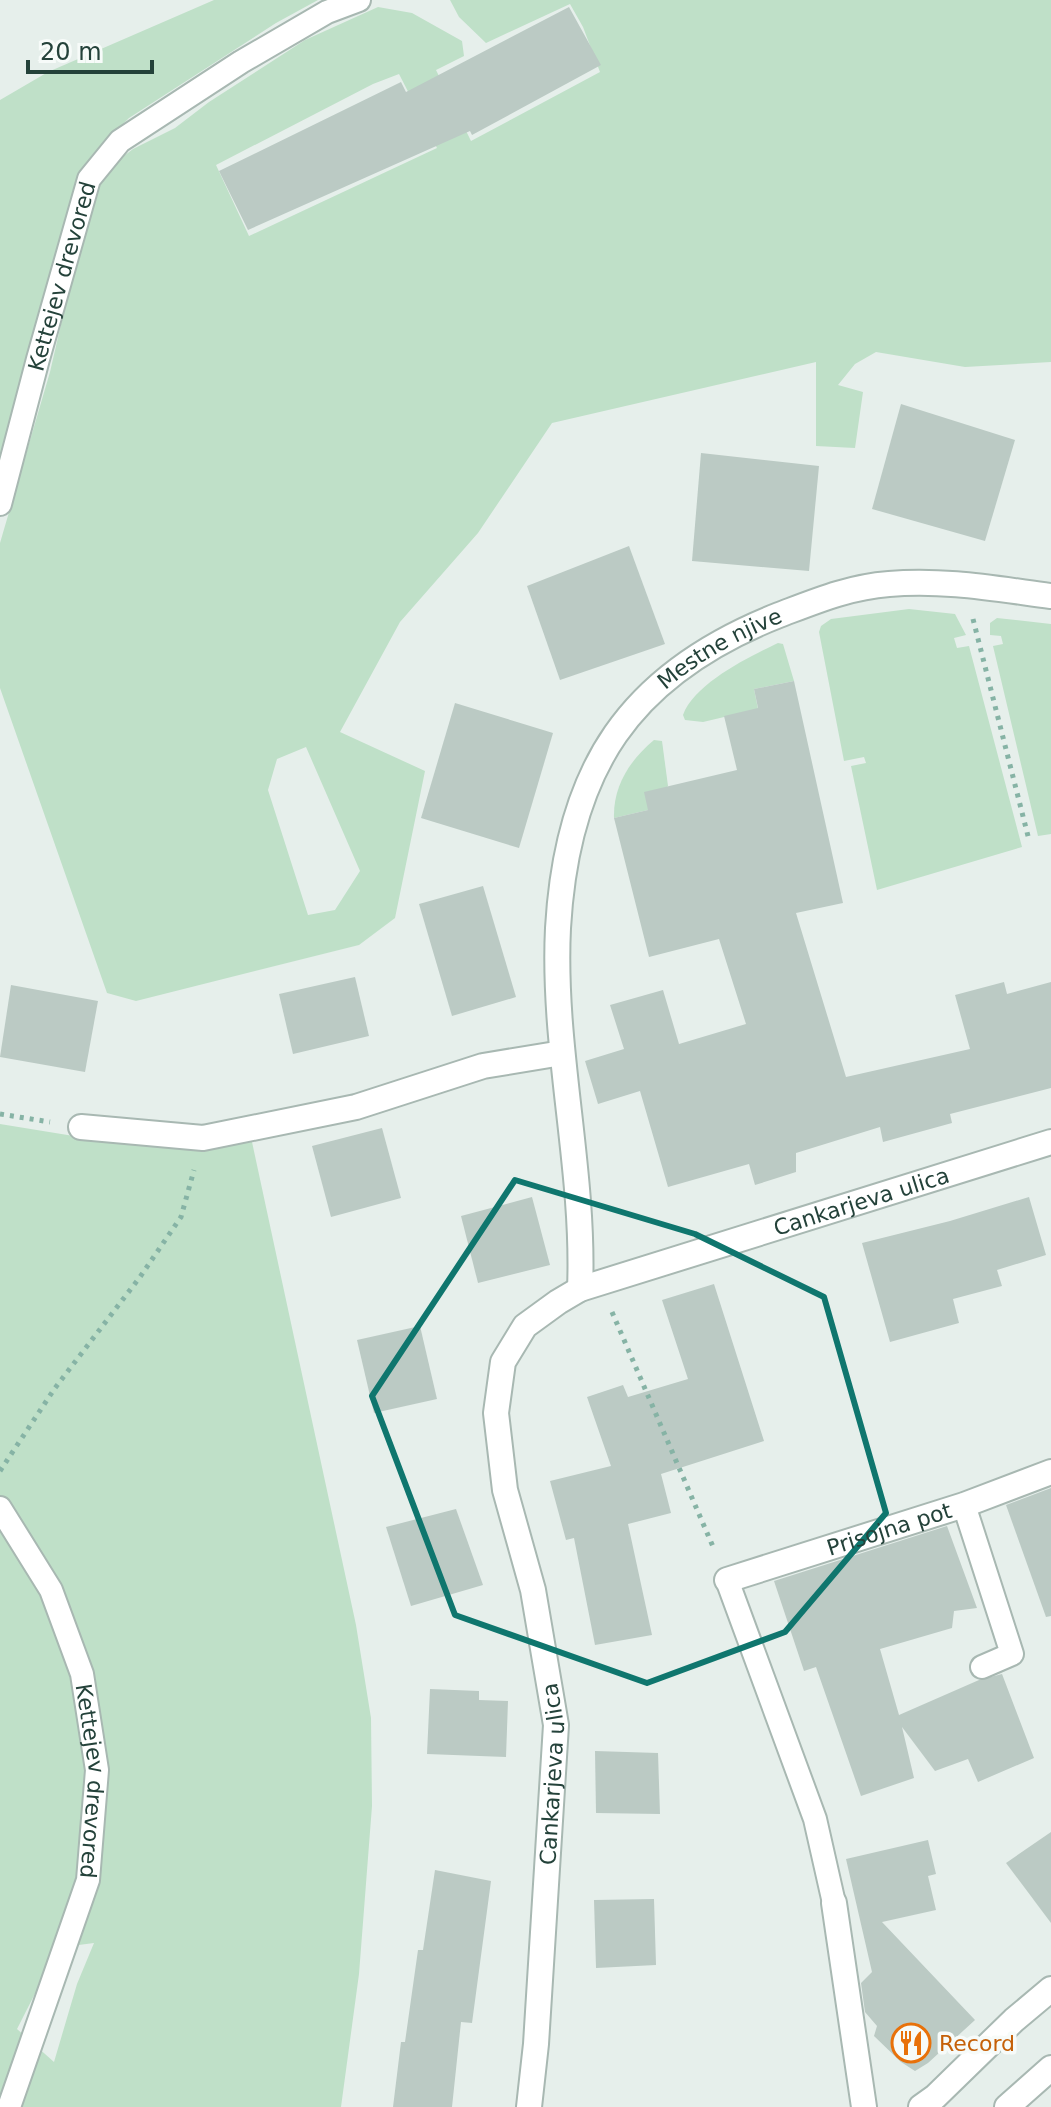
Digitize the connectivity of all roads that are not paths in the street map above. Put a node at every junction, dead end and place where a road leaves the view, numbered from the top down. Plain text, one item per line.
1 (359, 0) edge
2 (0, 504) edge
3 (1051, 596) edge
4 (562, 1053) junction
5 (81, 1127) dead end
6 (1051, 1142) edge
7 (588, 1287) junction
8 (1051, 1472) edge
9 (964, 1505) junction
10 (0, 1508) edge
11 (727, 1580) joint
12 (982, 1667) dead end
13 (834, 1903) joint
14 (1051, 1989) edge
15 (1051, 2068) edge
16 (9, 2107) edge
17 (529, 2107) edge
18 (864, 2107) edge
19 (921, 2107) edge
20 (1007, 2107) edge

1 - 2 lane, Kettejev drevored
3 - 4 street, Mestne njive
4 - 5 street
4 - 7 street
6 - 7 street, Cankarjeva ulica
7 - 17 street, Cankarjeva ulica
8 - 9 street, Prisojna pot
9 - 11 street, Prisojna pot
9 - 12 lane
10 - 16 lane, Kettejev drevored
11 - 13 lane
13 - 18 street
14 - 19 street
15 - 20 street

